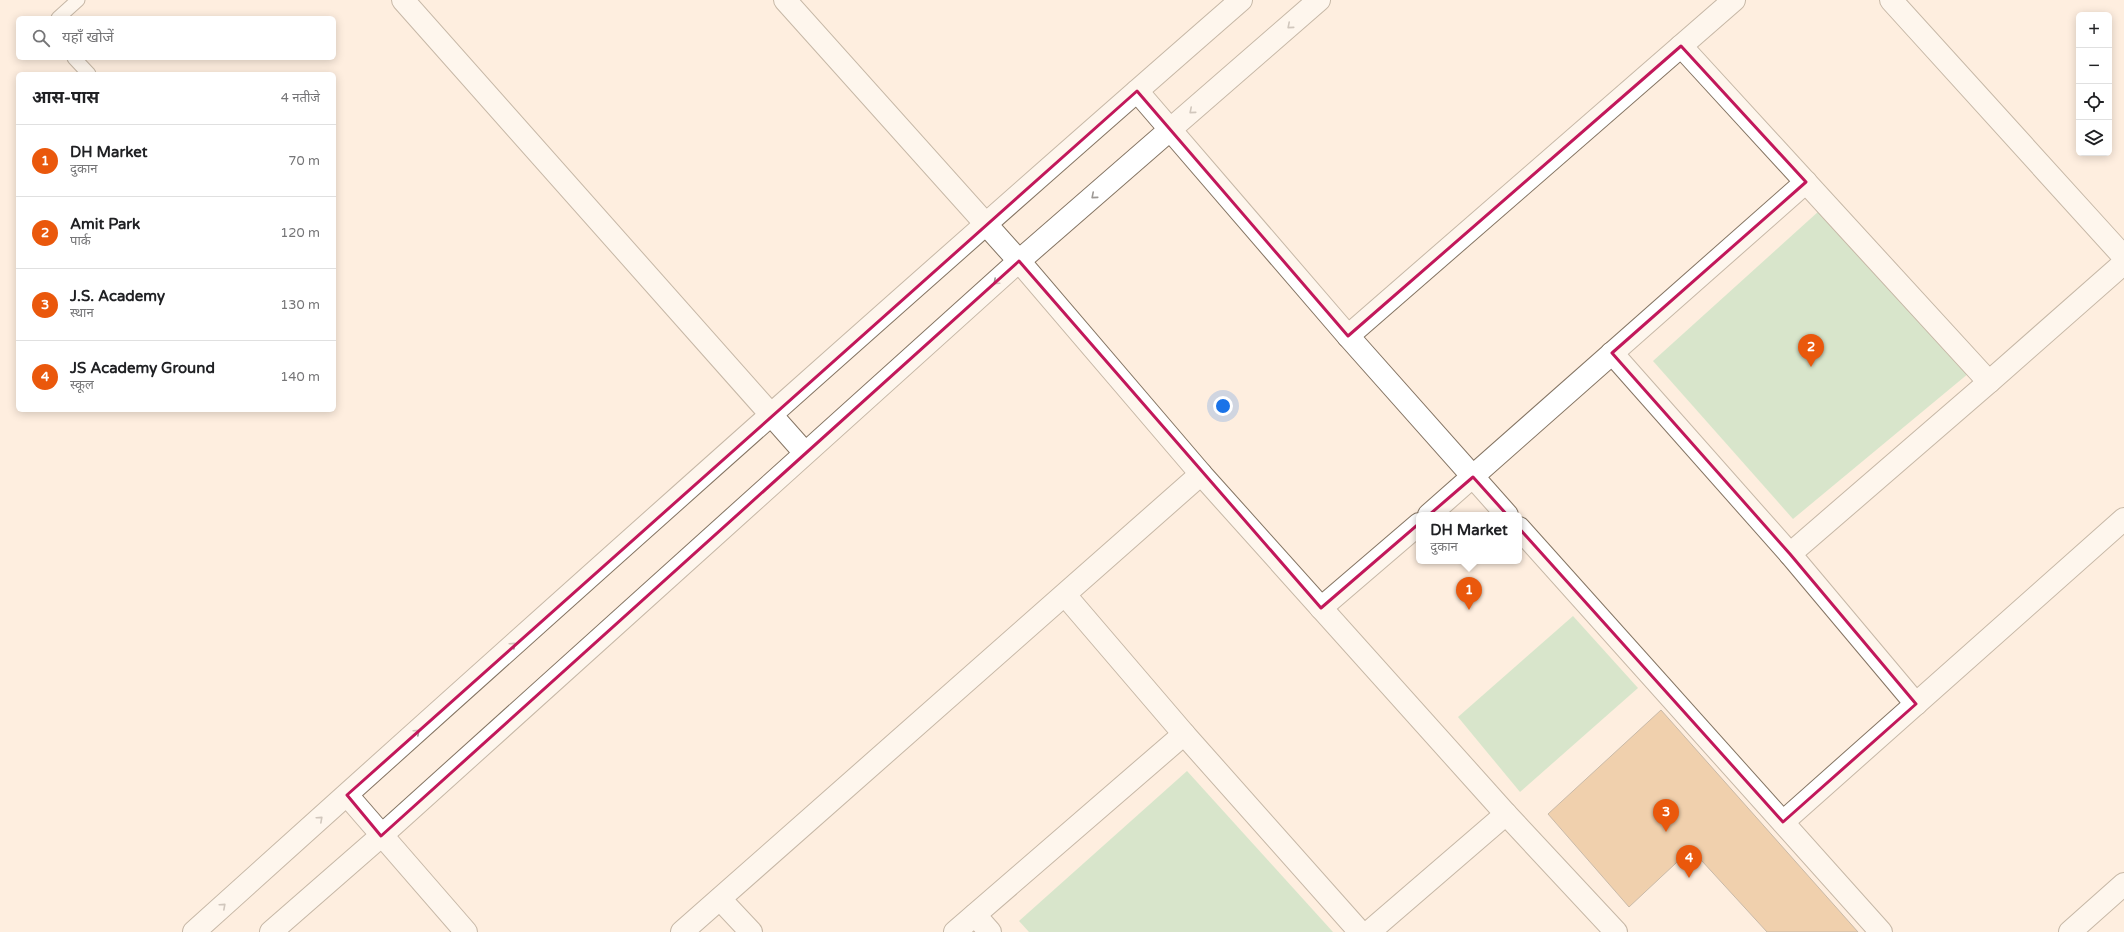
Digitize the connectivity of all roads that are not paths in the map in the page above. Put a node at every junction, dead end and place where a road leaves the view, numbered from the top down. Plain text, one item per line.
1 (78, 0) edge
2 (403, 0) edge
3 (785, 0) edge
4 (1241, 0) edge
5 (1319, 0) edge
6 (1734, 0) edge
7 (1891, 0) edge
8 (60, 16) edge
9 (1681, 46) junction
10 (76, 60) edge
11 (87, 72) edge
12 (1137, 91) junction
13 (1171, 130) junction
14 (1806, 182) junction
15 (985, 224) junction
16 (2124, 257) edge
17 (1019, 262) junction
18 (2124, 263) edge
19 (1348, 336) junction
20 (1612, 353) junction
21 (1989, 382) junction
22 (772, 414) junction
23 (805, 453) junction
24 (1202, 474) junction
25 (1473, 477) junction
26 (1432, 512) edge
27 (1504, 512) edge
28 (2124, 519) edge
29 (1416, 527) edge
30 (1522, 531) edge
31 (1790, 554) junction
32 (1065, 595) junction
33 (1321, 608) junction
34 (1916, 704) junction
35 (1184, 734) junction
36 (347, 795) junction
37 (1506, 814) junction
38 (1783, 822) junction
39 (381, 836) junction
40 (2124, 884) edge
41 (720, 898) junction
42 (975, 915) junction
43 (194, 932) edge
44 (272, 932) edge
45 (466, 932) edge
46 (682, 932) edge
47 (751, 932) edge
48 (955, 932) edge
49 (990, 932) edge
50 (1360, 932) edge
51 (1369, 932) edge
52 (1616, 932) edge
53 (1881, 932) edge
54 (2070, 932) edge

1 - 8 lane
2 - 22 street
3 - 15 street
4 - 12 street
5 -> 13 street
6 - 9 street
7 - 16 street
9 - 14 street
9 - 19 street
10 - 11 lane
12 - 13 street
12 - 15 street
13 -> 17 street
13 - 19 street
14 - 20 street
14 - 21 street
15 - 17 street
15 - 22 street
17 -> 23 street
17 - 24 street
18 - 21 street
19 - 25 street
20 - 25 street
20 - 31 street
21 - 31 street
22 - 23 street
36 -> 22 street
23 - 39 street
24 - 32 street
24 - 33 street
25 - 26 street
25 - 27 street
28 - 34 street
29 - 33 street
30 - 38 street
31 - 34 street
32 - 35 street
32 - 41 street
33 - 37 street
34 - 38 street
35 - 42 street
35 - 50 street
36 - 39 street
43 -> 36 street
37 - 51 street
37 - 52 street
38 - 53 street
39 - 44 street
39 - 45 street
40 - 54 street
41 - 46 street
41 - 47 street
42 - 48 street
42 - 49 street

